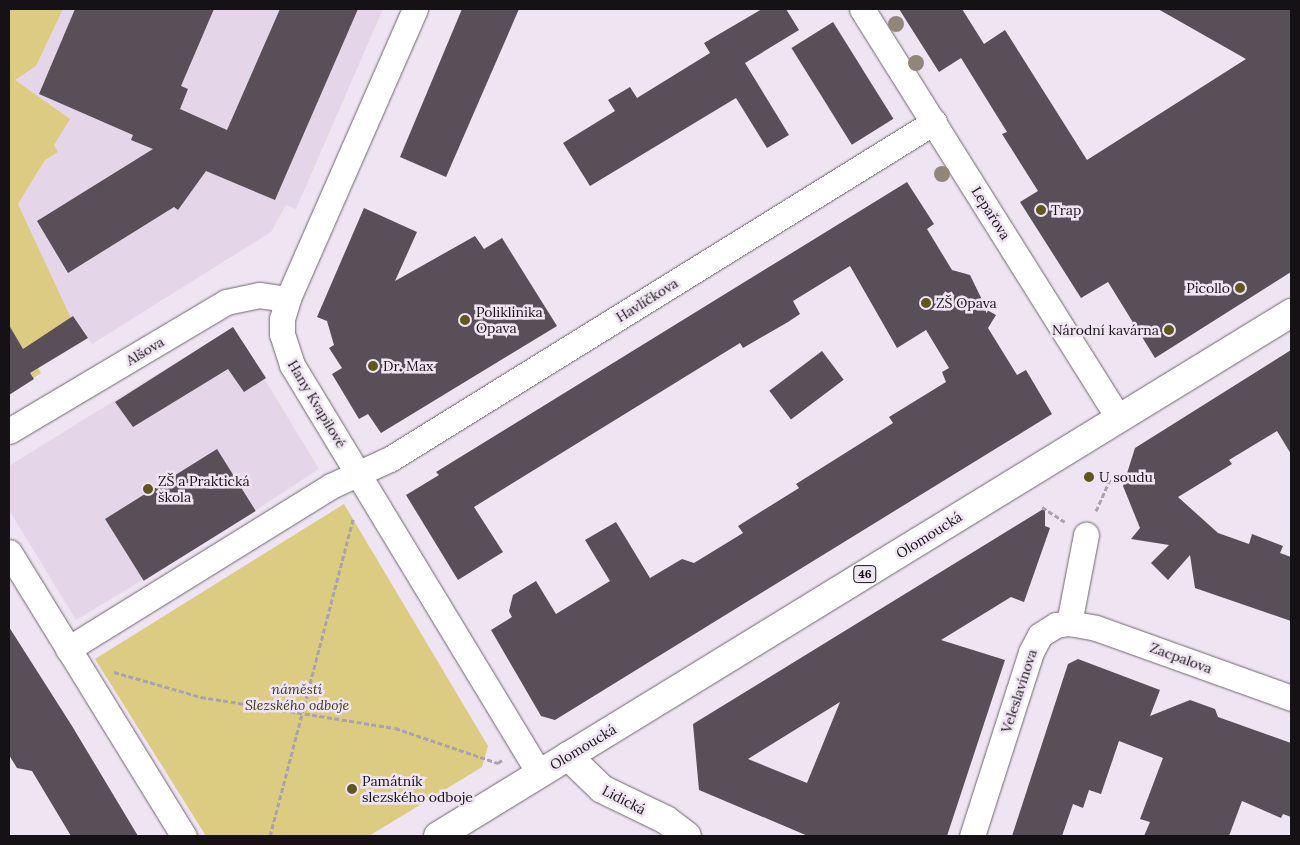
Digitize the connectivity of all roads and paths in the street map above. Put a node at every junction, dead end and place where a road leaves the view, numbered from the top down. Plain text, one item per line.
1 (415, 9) edge
2 (862, 9) edge
3 (934, 122) junction
4 (288, 299) junction
5 (1291, 313) edge
6 (1119, 418) junction
7 (9, 431) edge
8 (360, 475) junction
9 (378, 506) junction
10 (1086, 535) dead end
11 (9, 552) edge
12 (1069, 623) junction
13 (72, 656) junction
14 (1291, 698) edge
15 (305, 711) junction
16 (523, 745) junction
17 (568, 756) junction
18 (540, 774) junction
19 (184, 836) edge
20 (270, 836) edge
21 (438, 836) edge
22 (687, 836) edge
23 (972, 836) edge

1 - 4 street, Hany Kvapilové
2 - 3 street, Lepařova
3 - 6 street, Lepařova
3 - 8 street, Havlíčkova
4 - 7 street, Alšova
4 - 8 street, Hany Kvapilové
5 - 6 main road, Olomoucká / 46
6 - 17 main road, Olomoucká / 46
8 - 9 street, Hany Kvapilové
8 - 13 street, Havlíčkova
9 - 15 path
9 - 16 street, Hany Kvapilové
10 - 12 street
11 - 13 street
12 - 14 street, Zacpalova
12 - 23 street, Veleslavínova
13 - 15 path
13 - 19 street
15 - 16 path
15 - 20 path
16 - 18 street, Hany Kvapilové
17 - 18 main road, Olomoucká / 46
17 - 22 main road, Lidická
18 - 21 main road, Olomoucká / 46

